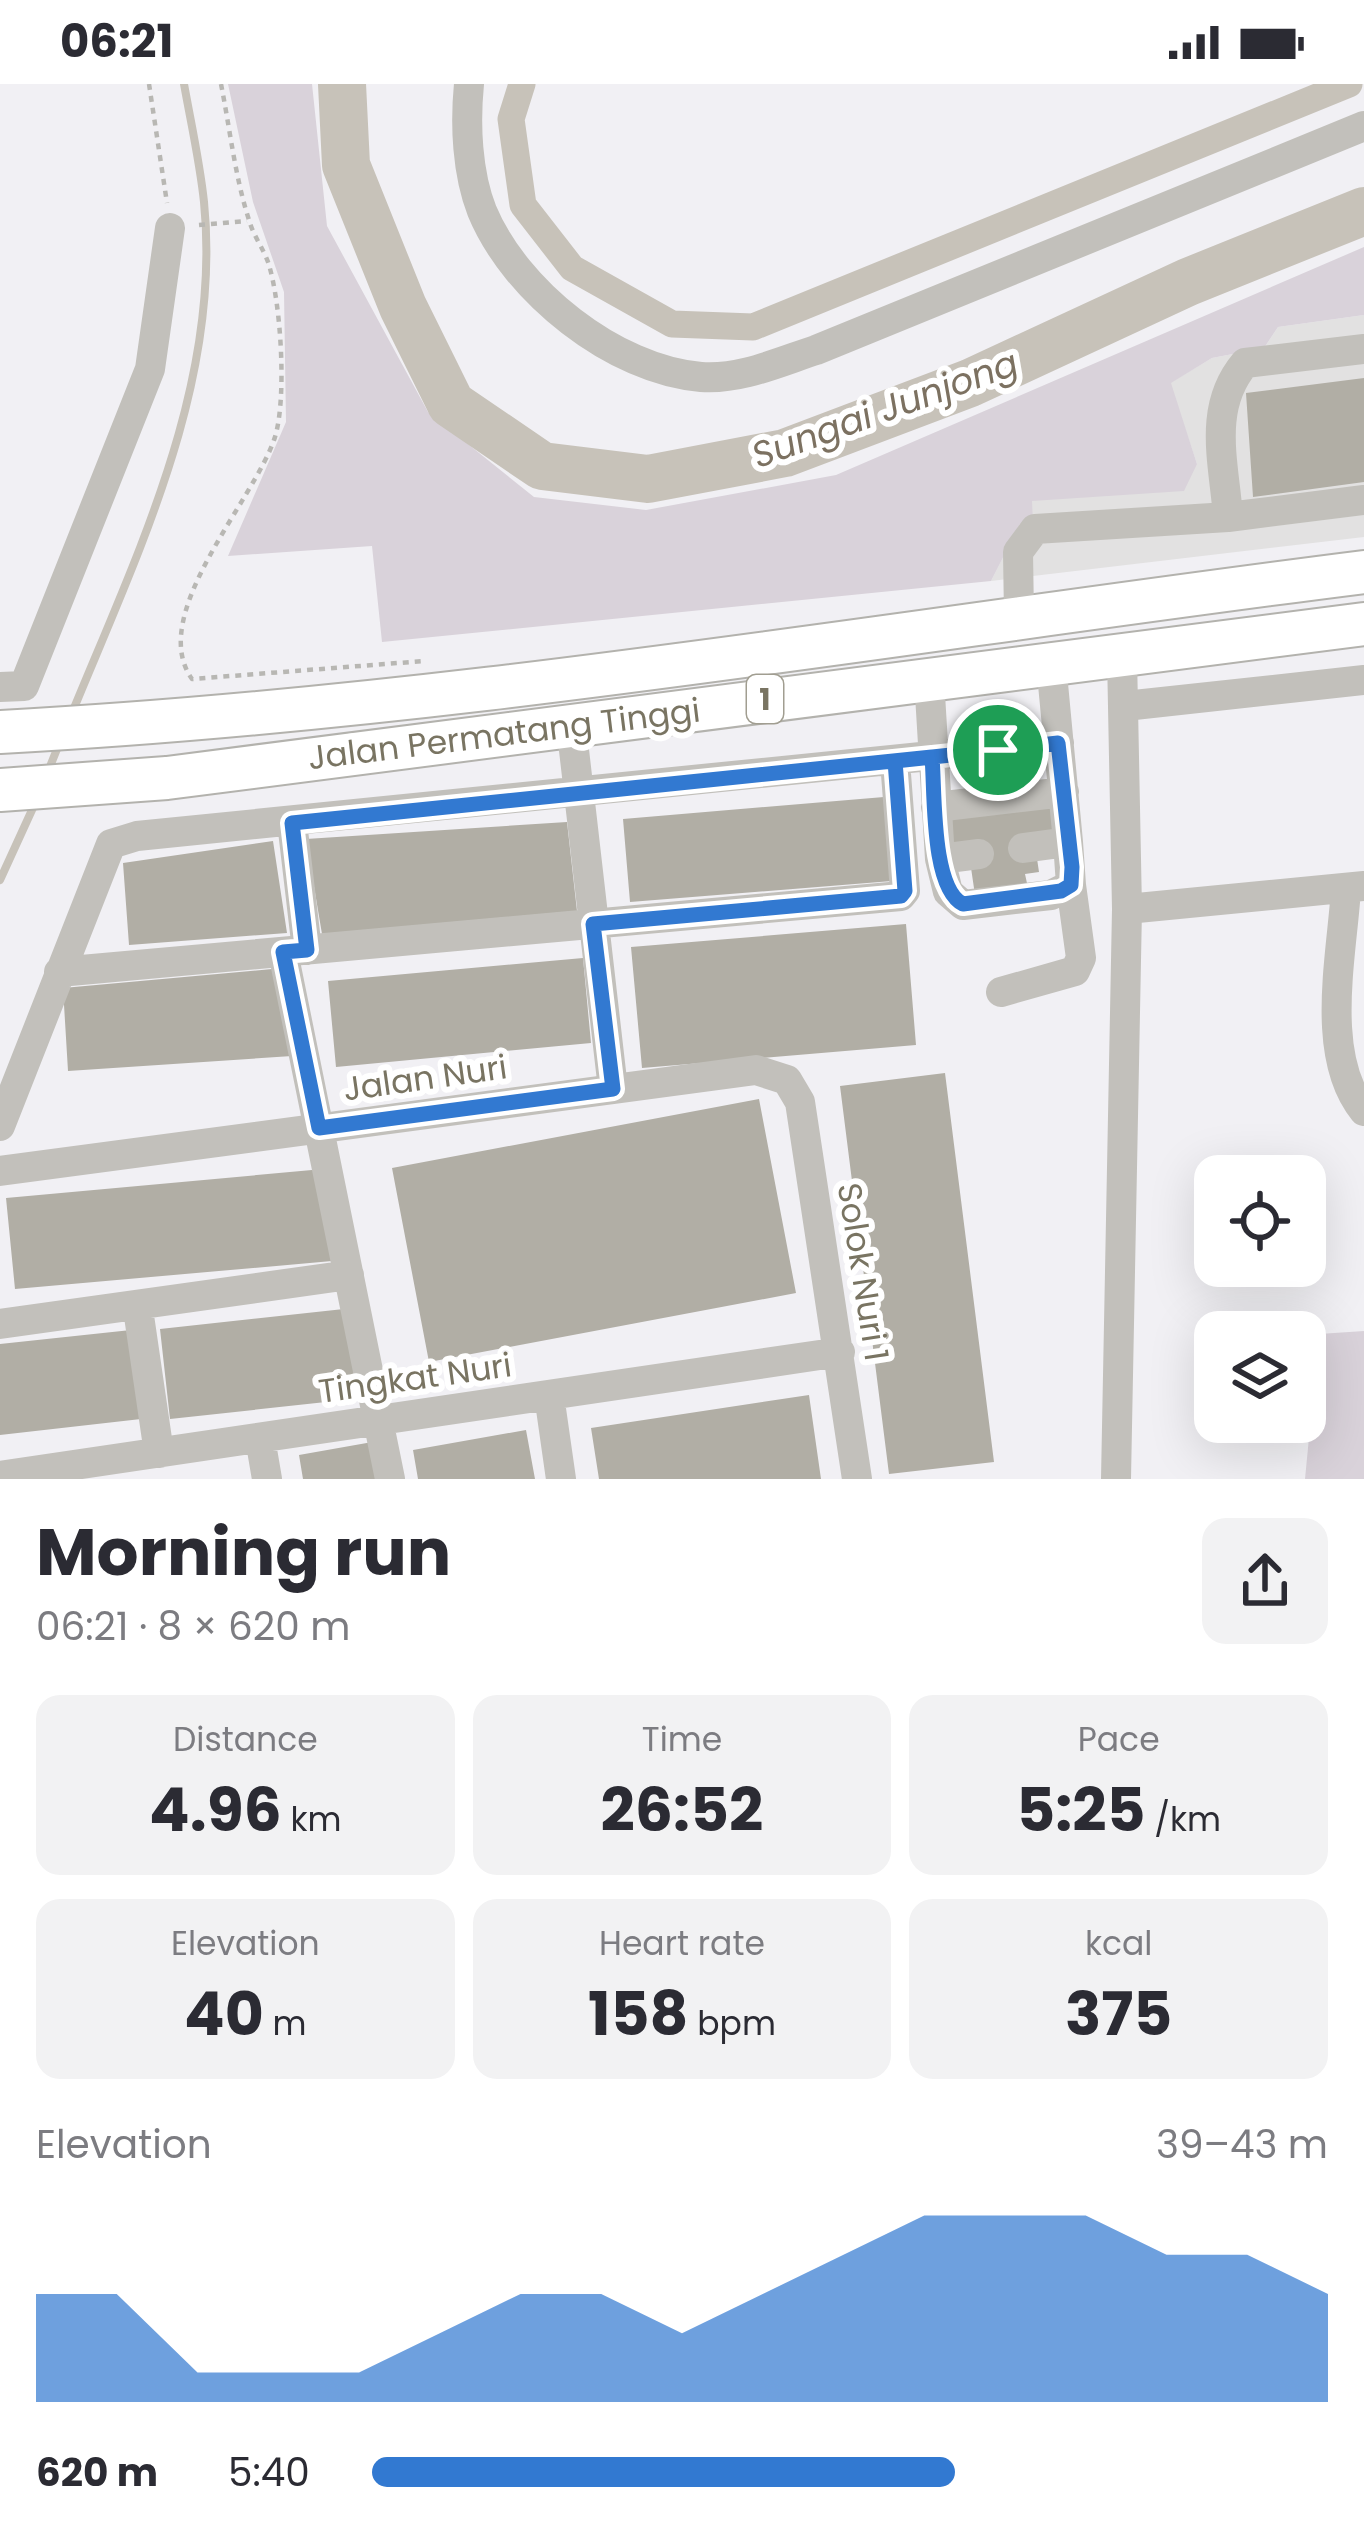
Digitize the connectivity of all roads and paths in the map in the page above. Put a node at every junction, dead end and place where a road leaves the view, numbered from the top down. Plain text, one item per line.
1 (149, 84) edge
2 (221, 84) edge
3 (469, 84) edge
4 (1364, 126) edge
5 (249, 220) junction
6 (176, 227) junction
7 (1364, 349) edge
8 (1364, 500) edge
9 (1228, 517) junction
10 (1364, 572) edge
11 (1019, 616) junction
12 (1364, 625) edge
13 (1122, 656) junction
14 (1051, 663) junction
15 (929, 678) junction
16 (1364, 680) edge
17 (0, 687) edge
18 (456, 693) junction
19 (1125, 706) junction
20 (571, 724) junction
21 (0, 731) edge
22 (1058, 743) junction
23 (932, 757) junction
24 (895, 761) junction
25 (0, 790) edge
26 (1064, 792) junction
27 (578, 794) junction
28 (936, 807) junction
29 (292, 823) junction
30 (1069, 842) junction
31 (1023, 848) dead end
32 (979, 854) dead end
33 (940, 859) junction
34 (1071, 885) junction
35 (1355, 888) edge
36 (1127, 908) junction
37 (593, 924) junction
38 (295, 951) junction
39 (59, 972) junction
40 (1001, 992) dead end
41 (787, 1080) joint
42 (613, 1089) junction
43 (1364, 1111) edge
44 (0, 1126) edge
45 (319, 1128) junction
46 (0, 1171) edge
47 (349, 1275) junction
48 (138, 1309) junction
49 (0, 1324) edge
50 (840, 1352) junction
51 (549, 1395) junction
52 (378, 1420) junction
53 (260, 1438) junction
54 (148, 1462) edge
55 (52, 1474) edge
56 (0, 1476) edge
57 (267, 1479) edge
58 (390, 1479) edge
59 (561, 1479) edge
60 (857, 1479) edge
61 (1117, 1479) edge

1 - 6 path
2 - 5 path
3 - 4 street
5 - 6 path
5 - 18 path
6 - 17 street
7 - 9 street
8 - 9 street
9 - 11 street
10 - 11 highway, Jalan Permatang Tinggi / 1
11 - 18 highway, Jalan Permatang Tinggi / 1
12 - 13 highway, Jalan Permatang Tinggi / 1
13 - 14 highway, Jalan Permatang Tinggi / 1
13 - 19 street
14 - 15 highway, Jalan Permatang Tinggi / 1
14 - 22 street
15 - 20 highway, Jalan Permatang Tinggi / 1
15 - 23 street
16 - 19 street
18 - 21 highway, Jalan Permatang Tinggi / 1
19 - 36 street
20 - 25 highway, Jalan Permatang Tinggi / 1
20 - 27 street
22 - 23 street, Jalan Permatang Tinggi
22 - 26 street
23 - 24 street, Jalan Permatang Tinggi
23 - 28 street
24 - 27 street, Jalan Permatang Tinggi
24 - 37 street
26 - 28 street
26 - 30 street
27 - 29 street, Jalan Permatang Tinggi
27 - 37 street
28 - 33 street
29 - 38 street
29 - 39 street, Jalan Permatang Tinggi
30 - 31 street
30 - 34 street
32 - 33 street
33 - 34 street
34 - 40 street
35 - 36 street
35 - 43 street
36 - 61 street
37 - 38 street
37 - 42 street
38 - 39 street
38 - 45 street
39 - 44 street
41 - 42 street, Jalan Nuri
41 - 50 street, Solok Nuri 1
42 - 45 street, Jalan Nuri
45 - 46 street, Jalan Nuri
45 - 47 street
47 - 48 street
47 - 52 street
48 - 49 street
48 - 54 street
50 - 51 street, Tingkat Nuri
50 - 60 street, Solok Nuri 1
51 - 52 street, Tingkat Nuri
51 - 59 street
52 - 53 street, Tingkat Nuri
52 - 58 street
53 - 54 street, Tingkat Nuri
53 - 57 street
54 - 55 street, Tingkat Nuri
55 - 56 street, Tingkat Nuri

